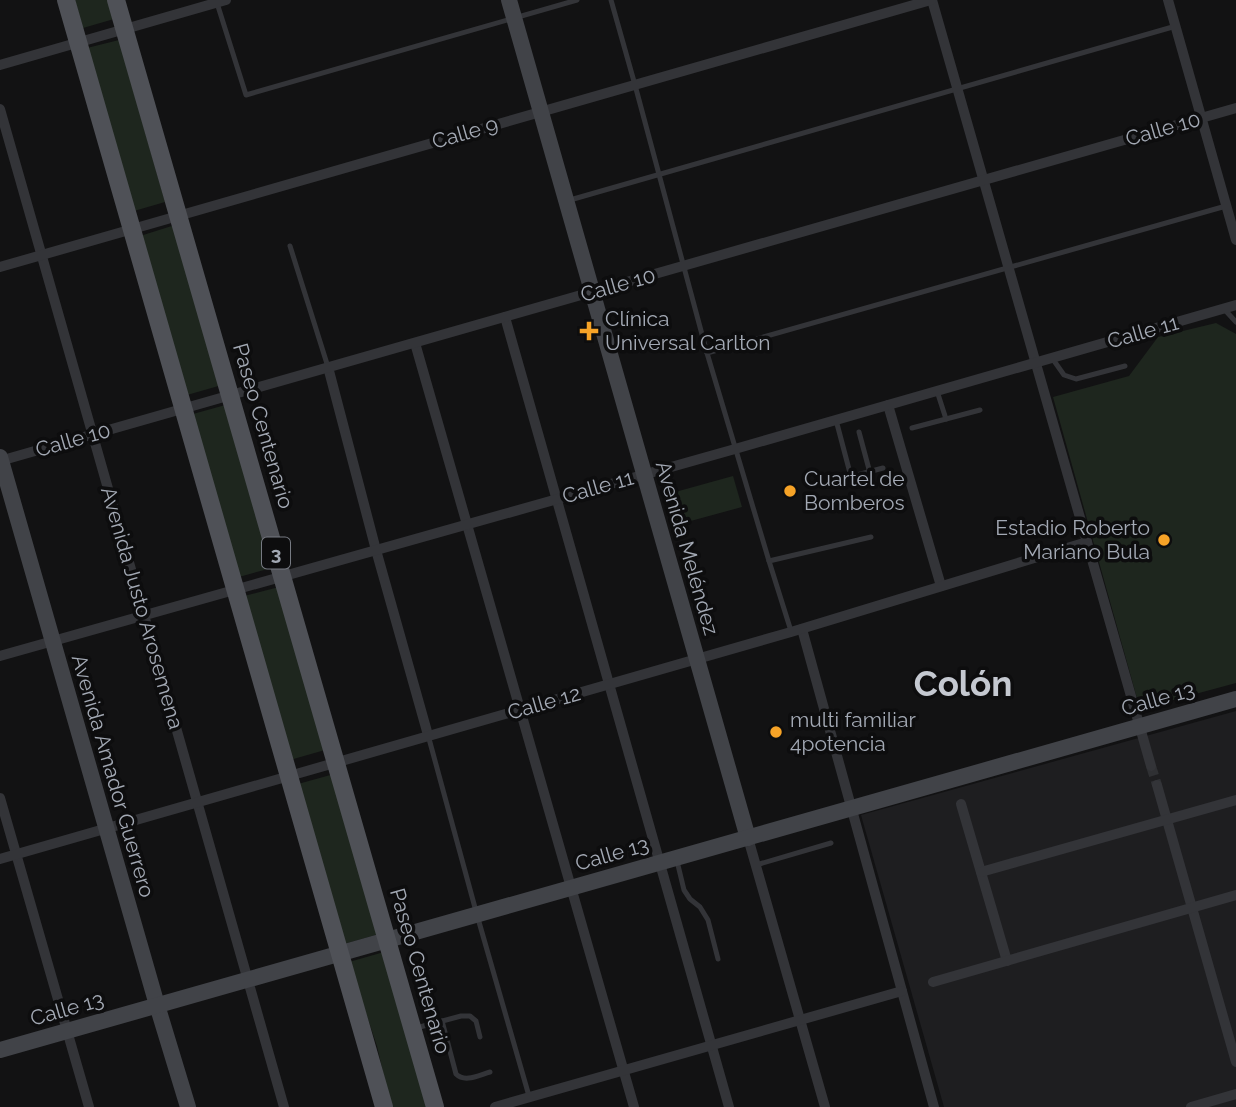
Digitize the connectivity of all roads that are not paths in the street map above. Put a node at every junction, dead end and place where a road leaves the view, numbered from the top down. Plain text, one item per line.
1 (66, 0) edge
2 (116, 0) edge
3 (509, 0) edge
4 (577, 0) edge
5 (611, 0) edge
6 (931, 0) edge
7 (1168, 0) edge
8 (222, 1) edge
9 (513, 17) junction
10 (1176, 26) junction
11 (124, 29) junction
12 (78, 43) junction
13 (0, 65) edge
14 (635, 85) junction
15 (957, 90) junction
16 (1236, 108) edge
17 (0, 109) edge
18 (541, 112) junction
19 (1202, 118) junction
20 (660, 175) junction
21 (984, 181) junction
22 (567, 201) junction
23 (1226, 206) junction
24 (177, 215) junction
25 (132, 229) junction
26 (1236, 240) edge
27 (290, 246) dead end
28 (41, 255) junction
29 (684, 265) junction
30 (0, 267) edge
31 (1008, 267) junction
32 (592, 292) junction
33 (1236, 305) edge
34 (1224, 309) junction
35 (505, 317) junction
36 (1236, 321) edge
37 (415, 343) junction
38 (707, 353) junction
39 (1052, 358) junction
40 (1036, 363) junction
41 (1125, 366) dead end
42 (328, 367) junction
43 (937, 391) junction
44 (231, 395) junction
45 (888, 405) junction
46 (183, 409) junction
47 (980, 410) dead end
48 (946, 419) junction
49 (835, 420) junction
50 (912, 428) dead end
51 (859, 432) dead end
52 (93, 435) junction
53 (735, 449) junction
54 (0, 460) edge
55 (883, 468) dead end
56 (870, 473) junction
57 (644, 474) junction
58 (557, 499) junction
59 (467, 524) junction
60 (871, 537) dead end
61 (1087, 542) junction
62 (376, 550) junction
63 (769, 561) junction
64 (283, 576) junction
65 (941, 586) junction
66 (236, 590) junction
67 (144, 615) junction
68 (796, 630) junction
69 (53, 641) junction
70 (0, 656) edge
71 (697, 659) junction
72 (609, 684) junction
73 (1236, 699) edge
74 (520, 710) junction
75 (1140, 726) junction
76 (428, 735) junction
77 (336, 763) junction
78 (1151, 766) tunnel mouth
79 (289, 776) junction
80 (1157, 785) tunnel mouth
81 (0, 798) edge
82 (1236, 800) edge
83 (197, 803) junction
84 (961, 804) dead end
85 (851, 808) junction
86 (1167, 820) junction
87 (107, 829) junction
88 (748, 838) junction
89 (831, 843) dead end
90 (16, 855) junction
91 (676, 858) junction
92 (0, 859) edge
93 (659, 863) junction
94 (756, 866) junction
95 (981, 872) junction
96 (571, 888) junction
97 (1236, 895) edge
98 (1192, 908) junction
99 (477, 915) junction
100 (387, 940) junction
101 (340, 953) junction
102 (719, 959) dead end
103 (1007, 961) junction
104 (247, 980) junction
105 (933, 982) dead end
106 (902, 991) junction
107 (157, 1005) junction
108 (800, 1020) junction
109 (442, 1021) junction
110 (413, 1029) junction
111 (67, 1031) junction
112 (480, 1037) dead end
113 (712, 1045) junction
114 (0, 1050) edge
115 (1236, 1062) edge
116 (623, 1070) junction
117 (490, 1072) dead end
118 (1236, 1094) edge
119 (529, 1097) junction
120 (89, 1107) edge
121 (188, 1107) edge
122 (284, 1107) edge
123 (384, 1107) edge
124 (435, 1107) edge
125 (495, 1107) edge
126 (634, 1107) edge
127 (729, 1107) edge
128 (825, 1107) edge
129 (934, 1107) edge
130 (1191, 1107) edge

1 - 12 main road, 3
2 - 11 main road, Paseo Centenario / 3
3 - 9 main road, Avenida Meléndez
4 - 9 lane
5 - 14 lane
6 - 14 street, Calle 9
6 - 15 street
7 - 10 street
8 - 9 lane
8 - 11 street
9 - 18 main road, Avenida Meléndez
10 - 15 lane
10 - 19 street
11 - 12 street
11 - 24 main road, Paseo Centenario / 3
12 - 13 street
12 - 25 main road, 3
14 - 18 street, Calle 9
14 - 20 lane
15 - 20 lane
15 - 21 street
16 - 19 street, Calle 10
17 - 28 street, Avenida Justo Arosemena
18 - 22 main road, Avenida Meléndez
18 - 24 street, Calle 9
19 - 21 street, Calle 10
19 - 23 street
20 - 22 lane
20 - 29 lane
21 - 29 street, Calle 10
21 - 31 street
22 - 32 main road, Avenida Meléndez
23 - 26 street
23 - 31 lane
24 - 25 street, Calle 9
24 - 44 main road, Paseo Centenario / 3
25 - 28 street, Calle 9
25 - 46 main road, 3
27 - 42 lane
28 - 30 street, Calle 9
28 - 52 street, Avenida Justo Arosemena
29 - 32 street, Calle 10
29 - 38 lane
31 - 38 lane
31 - 40 street
32 - 35 street, Calle 10
32 - 57 main road, Avenida Meléndez
33 - 34 street, Calle 11
34 - 36 lane
34 - 39 street, Calle 11
35 - 37 street, Calle 10
35 - 58 street
37 - 42 street, Calle 10
37 - 59 street
38 - 53 lane
39 - 40 street, Calle 11
39 - 41 lane
40 - 43 street, Calle 11
40 - 61 street
42 - 44 street, Calle 10
42 - 62 street
43 - 45 street, Calle 11
43 - 48 lane
44 - 46 street, Calle 10
44 - 64 main road, Paseo Centenario / 3
45 - 49 street, Calle 11
45 - 65 street
46 - 52 street, Calle 10
46 - 66 main road, 3
47 - 48 lane
48 - 50 lane
49 - 53 street, Calle 11
49 - 56 lane
51 - 56 lane
52 - 54 street, Calle 10
52 - 67 street, Avenida Justo Arosemena
53 - 57 street, Calle 11
53 - 63 lane
54 - 69 main road, Avenida Amador Guerrero
55 - 56 lane
57 - 58 street, Calle 11
57 - 71 main road, Avenida Meléndez
58 - 59 street, Calle 11
58 - 72 street
59 - 62 street, Calle 11
59 - 74 street
60 - 63 lane
61 - 65 street, Calle 12
61 - 75 street
62 - 64 street, Calle 11
62 - 76 street
63 - 68 lane
64 - 66 street, Calle 11
64 - 77 main road, Paseo Centenario / 3
65 - 68 street, Calle 12
66 - 67 street, Calle 11
66 - 79 main road, 3
67 - 69 street, Calle 11
67 - 83 street, Avenida Justo Arosemena
68 - 71 street, Calle 12
68 - 85 street
69 - 70 street, Calle 11
69 - 87 main road, Avenida Amador Guerrero
71 - 72 street, Calle 12
71 - 88 main road, Avenida Meléndez
72 - 74 street, Calle 12
72 - 93 street
73 - 75 main road, Calle 13
74 - 76 street, Calle 12
74 - 96 street
75 - 78 street
75 - 85 main road, Calle 13
76 - 77 street, Calle 12
76 - 99 lane
77 - 79 street, Calle 12
77 - 100 main road, Paseo Centenario / 3
79 - 83 street, Calle 12
79 - 101 main road, 3
80 - 86 street
81 - 90 street
82 - 86 street
83 - 87 street, Calle 12
83 - 104 street, Avenida Justo Arosemena
84 - 95 street
85 - 88 main road, Calle 13
85 - 106 street
86 - 95 street
86 - 98 street
87 - 90 street, Calle 12
87 - 107 main road, Avenida Amador Guerrero
88 - 91 main road, Calle 13
88 - 94 street, Avenida Meléndez
89 - 94 lane
90 - 92 street, Calle 12
90 - 111 street
91 - 93 main road, Calle 13
91 - 102 lane
93 - 96 main road, Calle 13
93 - 113 street
94 - 108 street, Avenida Meléndez
95 - 103 street
96 - 99 main road, Calle 13
96 - 116 street
97 - 98 street
98 - 103 street
98 - 115 street
99 - 100 main road, Calle 13
99 - 119 lane
100 - 101 main road, Calle 13
100 - 110 main road, Paseo Centenario / 3
101 - 104 main road, Calle 13
101 - 123 main road, 3
103 - 105 street
104 - 107 main road, Calle 13
104 - 122 street, Avenida Justo Arosemena
106 - 108 street
106 - 129 street
107 - 111 main road, Calle 13
107 - 121 main road, Avenida Amador Guerrero
108 - 113 street
108 - 128 street, Avenida Meléndez
109 - 110 lane
109 - 112 lane
109 - 117 lane
110 - 124 main road, Paseo Centenario / 3
111 - 114 main road, Calle 13
111 - 120 street
113 - 116 street
113 - 127 street
116 - 119 street
116 - 126 street
118 - 130 street
119 - 125 street

